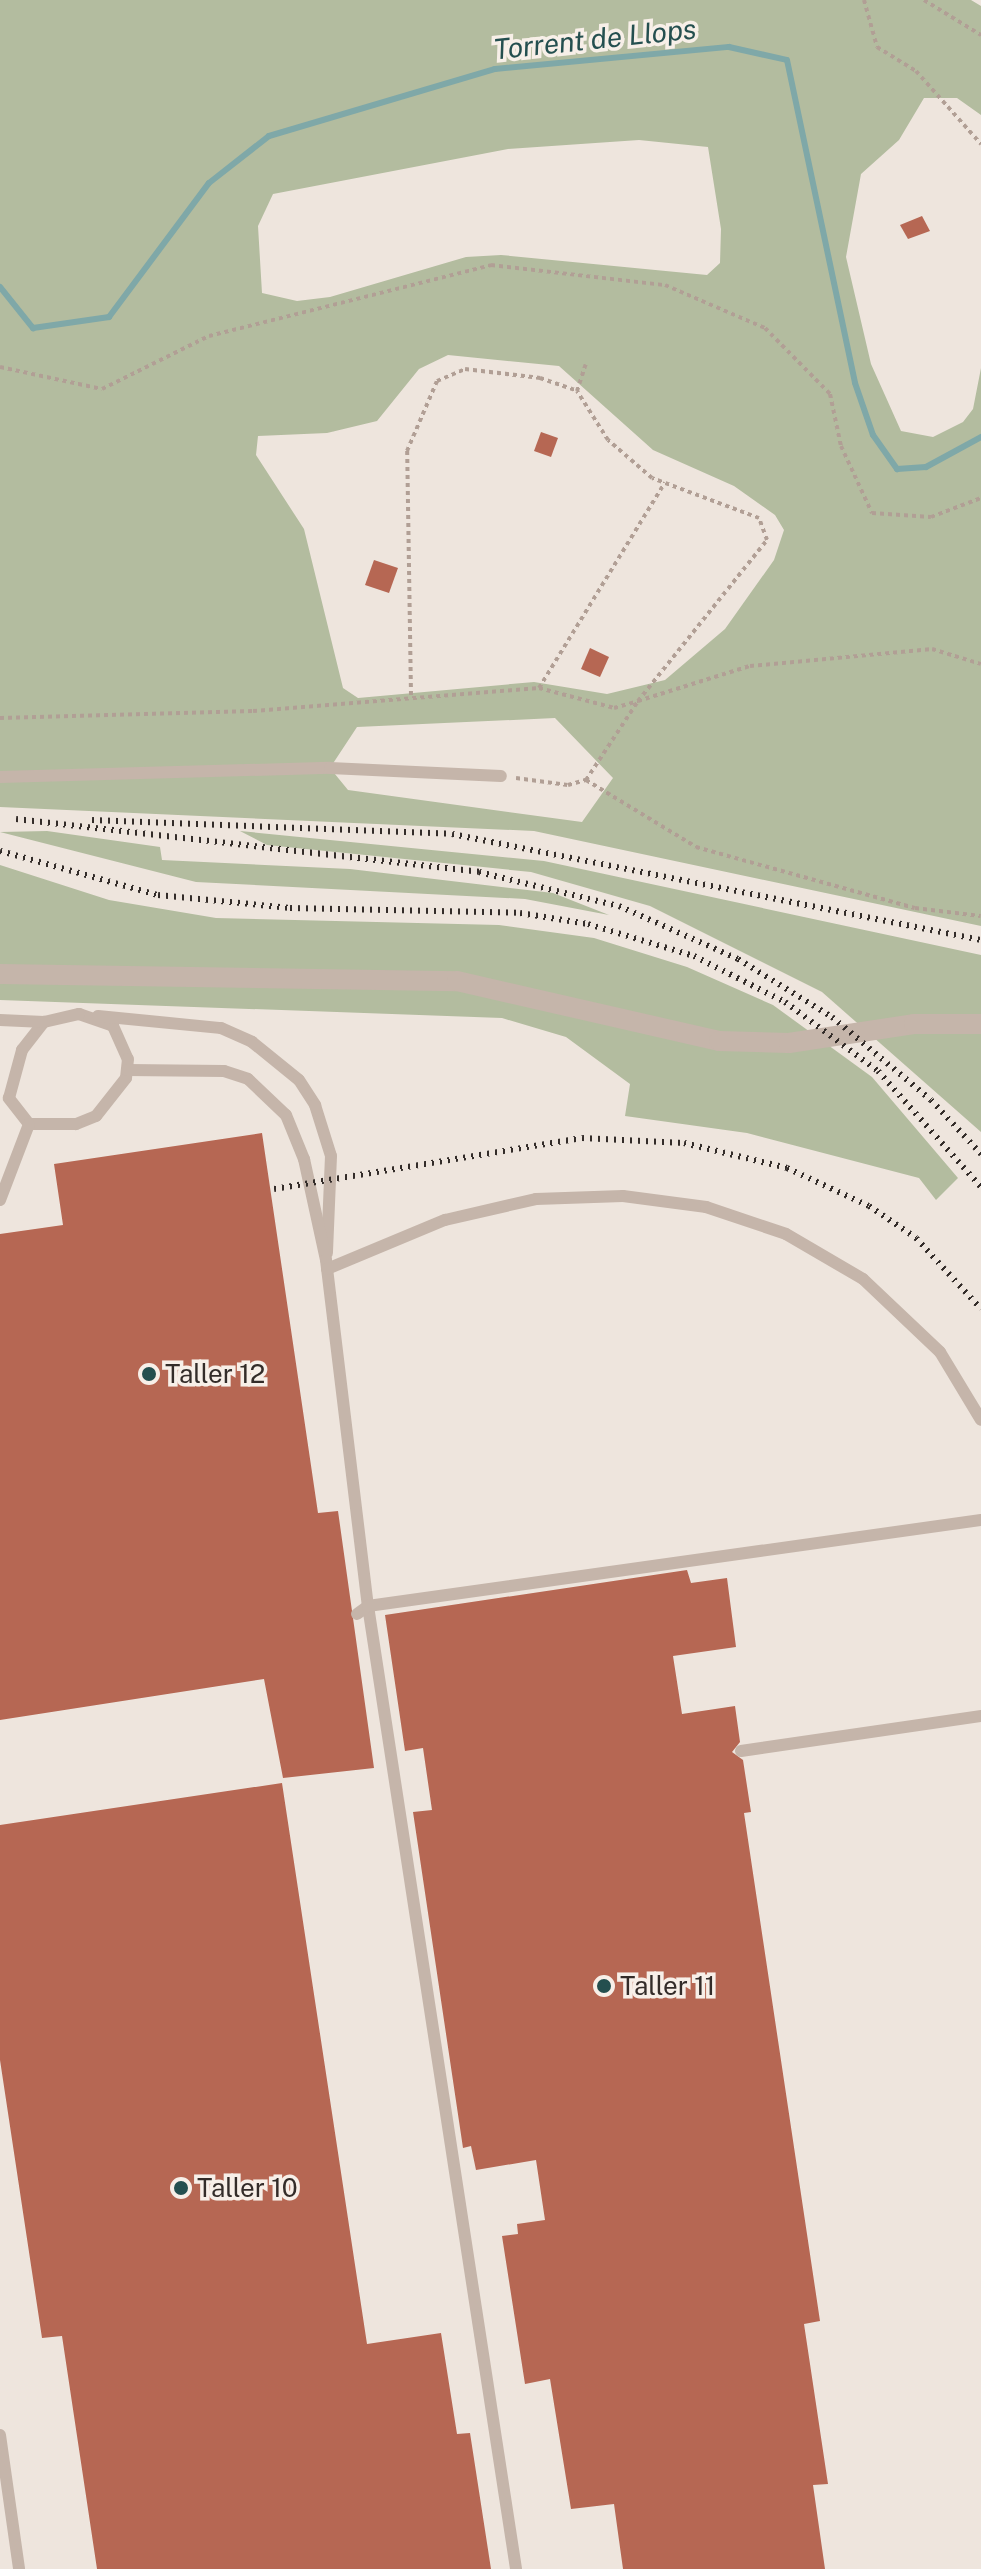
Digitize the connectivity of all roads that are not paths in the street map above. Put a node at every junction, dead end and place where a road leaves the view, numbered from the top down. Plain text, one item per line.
1 (501, 776) road end
2 (0, 777) edge
3 (0, 974) edge
4 (98, 1016) junction
5 (0, 1020) edge
6 (44, 1022) junction
7 (981, 1024) edge
8 (127, 1070) junction
9 (6, 1077) edge
10 (6, 1113) edge
11 (29, 1124) junction
12 (0, 1200) edge
13 (327, 1264) junction
14 (981, 1420) edge
15 (981, 1520) edge
16 (362, 1610) junction
17 (981, 1716) edge
18 (741, 1751) dead end
19 (0, 2435) edge
20 (19, 2569) edge
21 (516, 2569) edge

1 - 2 lane
3 - 7 street
4 - 6 lane
4 - 8 lane
4 - 13 lane
5 - 6 lane
6 - 9 lane
8 - 11 lane
8 - 13 lane
9 - 10 lane
10 - 11 lane
11 - 12 lane
13 - 14 lane
13 - 16 lane
15 - 16 lane
16 - 21 lane
17 - 18 lane
19 - 20 lane

